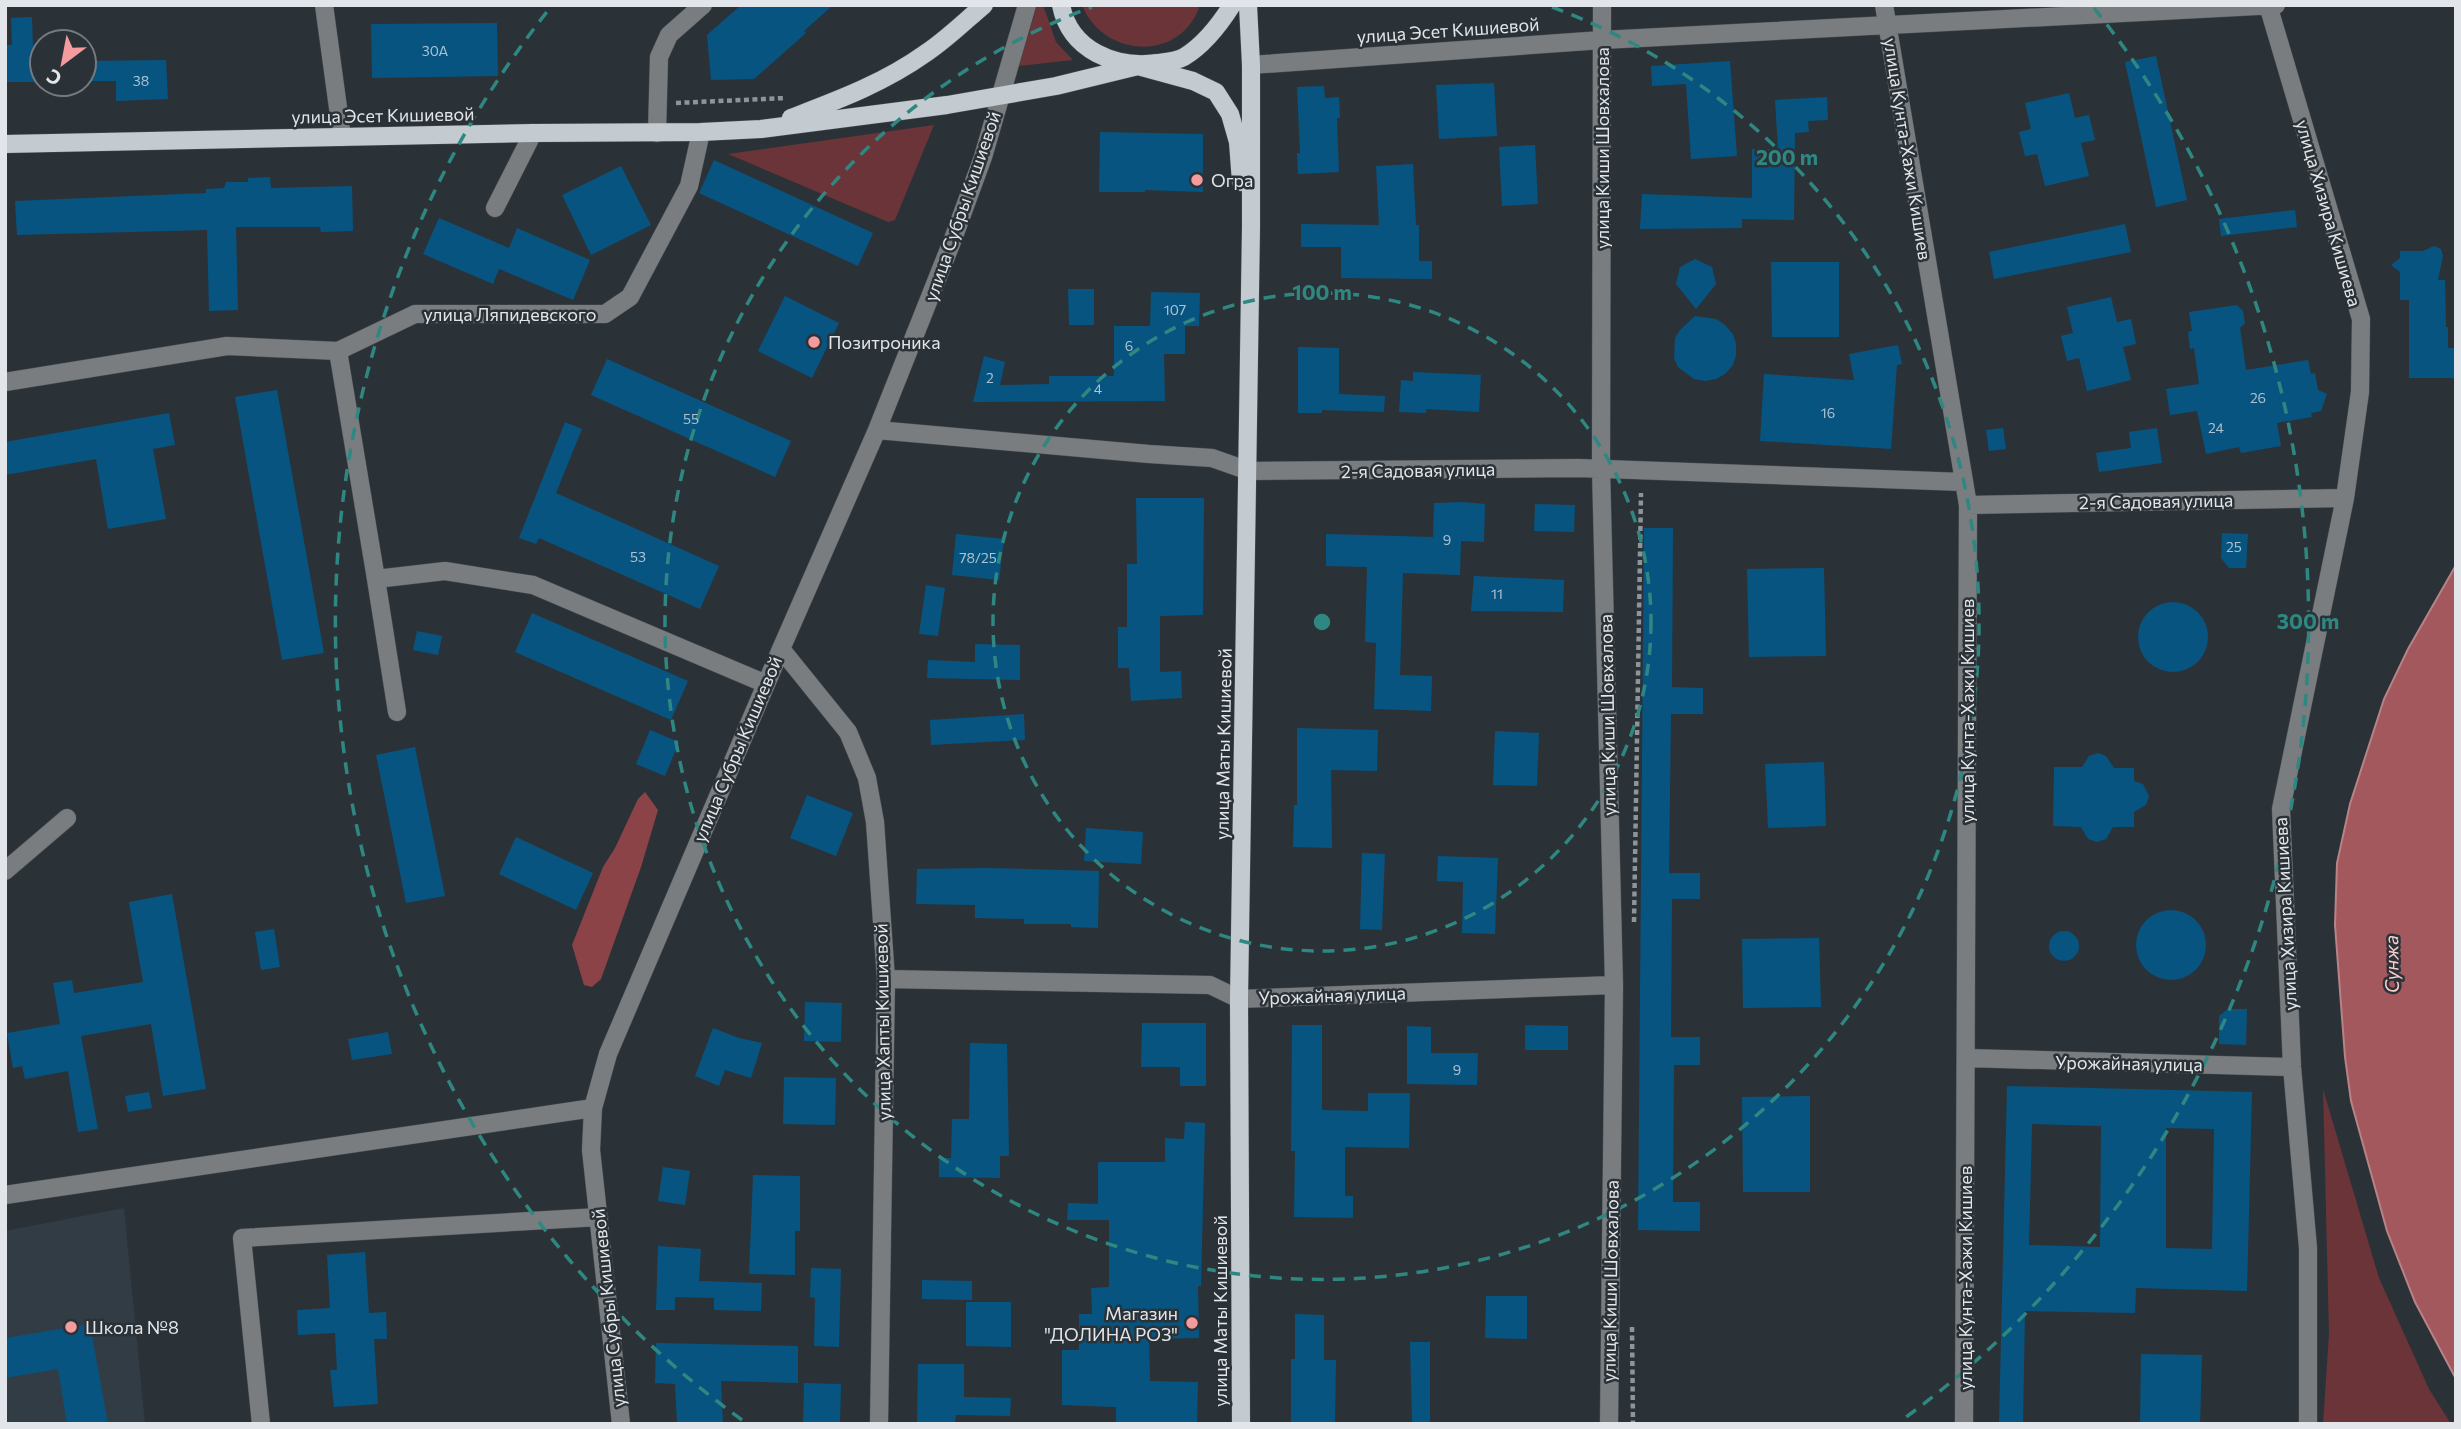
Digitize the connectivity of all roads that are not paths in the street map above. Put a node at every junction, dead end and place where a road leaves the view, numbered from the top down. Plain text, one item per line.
1 (324, 5) edge
2 (703, 5) edge
3 (984, 5) edge
4 (1027, 5) edge
5 (1061, 5) edge
6 (1232, 5) edge
7 (1248, 5) edge
8 (1602, 5) edge
9 (1884, 5) edge
10 (2276, 5) edge
11 (2268, 6) edge
12 (1888, 25) junction
13 (1602, 40) junction
14 (1251, 65) junction
15 (1138, 66) junction
16 (1000, 96) junction
17 (761, 129) junction
18 (701, 132) junction
19 (533, 133) junction
20 (657, 133) junction
21 (342, 136) junction
22 (5, 144) edge
23 (495, 208) dead end
24 (1251, 227) junction
25 (338, 351) junction
26 (5, 382) edge
27 (877, 430) junction
28 (1601, 469) junction
29 (1249, 471) junction
30 (1963, 482) junction
31 (2344, 498) junction
32 (1968, 505) junction
33 (376, 579) junction
34 (781, 649) junction
35 (765, 684) junction
36 (397, 712) dead end
37 (67, 818) dead end
38 (5, 871) edge
39 (886, 979) junction
40 (1614, 985) junction
41 (1239, 999) junction
42 (1966, 1058) junction
43 (2292, 1067) junction
44 (593, 1108) junction
45 (5, 1195) edge
46 (599, 1217) junction
47 (261, 1424) edge
48 (621, 1424) edge
49 (879, 1424) edge
50 (1241, 1424) edge
51 (1609, 1424) edge
52 (1964, 1424) edge
53 (2308, 1424) edge

1 - 21 street
2 - 20 street
3 - 17 main road
4 - 16 street, улица Субры Кишиевой
5 - 15 main road
6 - 15 main road
7 - 14 main road, улица Маты Кишиевой
8 - 13 street, улица Киши Шовхалова
9 - 12 street, улица Кунта-Хажи Кишиев
10 - 11 street, улица Эсет Кишиевой
11 - 12 street, улица Эсет Кишиевой
11 - 31 street, улица Хизира Кишиева
12 - 13 street, улица Эсет Кишиевой
12 - 30 street, улица Кунта-Хажи Кишиев
13 - 14 street, улица Эсет Кишиевой
13 - 28 street, улица Киши Шовхалова
14 - 24 main road, улица Маты Кишиевой
15 - 16 main road
15 - 24 main road
16 - 17 main road
16 - 27 street, улица Субры Кишиевой
17 - 18 main road, улица Эсет Кишиевой
18 - 20 main road, улица Эсет Кишиевой
18 - 25 street, улица Ляпидевского
19 - 20 main road, улица Эсет Кишиевой
19 - 21 main road, улица Эсет Кишиевой
19 - 23 street
21 - 22 main road, улица Эсет Кишиевой
24 - 29 main road, улица Маты Кишиевой
25 - 26 street, улица Ляпидевского
25 - 33 street
27 - 29 street, 2-я Садовая улица
27 - 34 street, улица Субры Кишиевой
28 - 29 street, 2-я Садовая улица
28 - 30 street, 2-я Садовая улица
28 - 40 street, улица Киши Шовхалова
29 - 41 main road, улица Маты Кишиевой
30 - 32 street, улица Кунта-Хажи Кишиев
31 - 32 street, 2-я Садовая улица
31 - 43 street, улица Хизира Кишиева
32 - 42 street, улица Кунта-Хажи Кишиев
33 - 35 street
33 - 36 street
34 - 35 street, улица Субры Кишиевой
34 - 39 street, улица Хапты Кишиевой
35 - 44 street, улица Субры Кишиевой
37 - 38 street
39 - 41 street, Урожайная улица
39 - 49 street, улица Хапты Кишиевой
40 - 41 street, Урожайная улица
40 - 51 street, улица Киши Шовхалова
41 - 50 main road, улица Маты Кишиевой
42 - 43 street, Урожайная улица
42 - 52 street, улица Кунта-Хажи Кишиев
43 - 53 street, улица Хизира Кишиева
44 - 45 street
44 - 46 street, улица Субры Кишиевой
46 - 47 street
46 - 48 street, улица Субры Кишиевой

